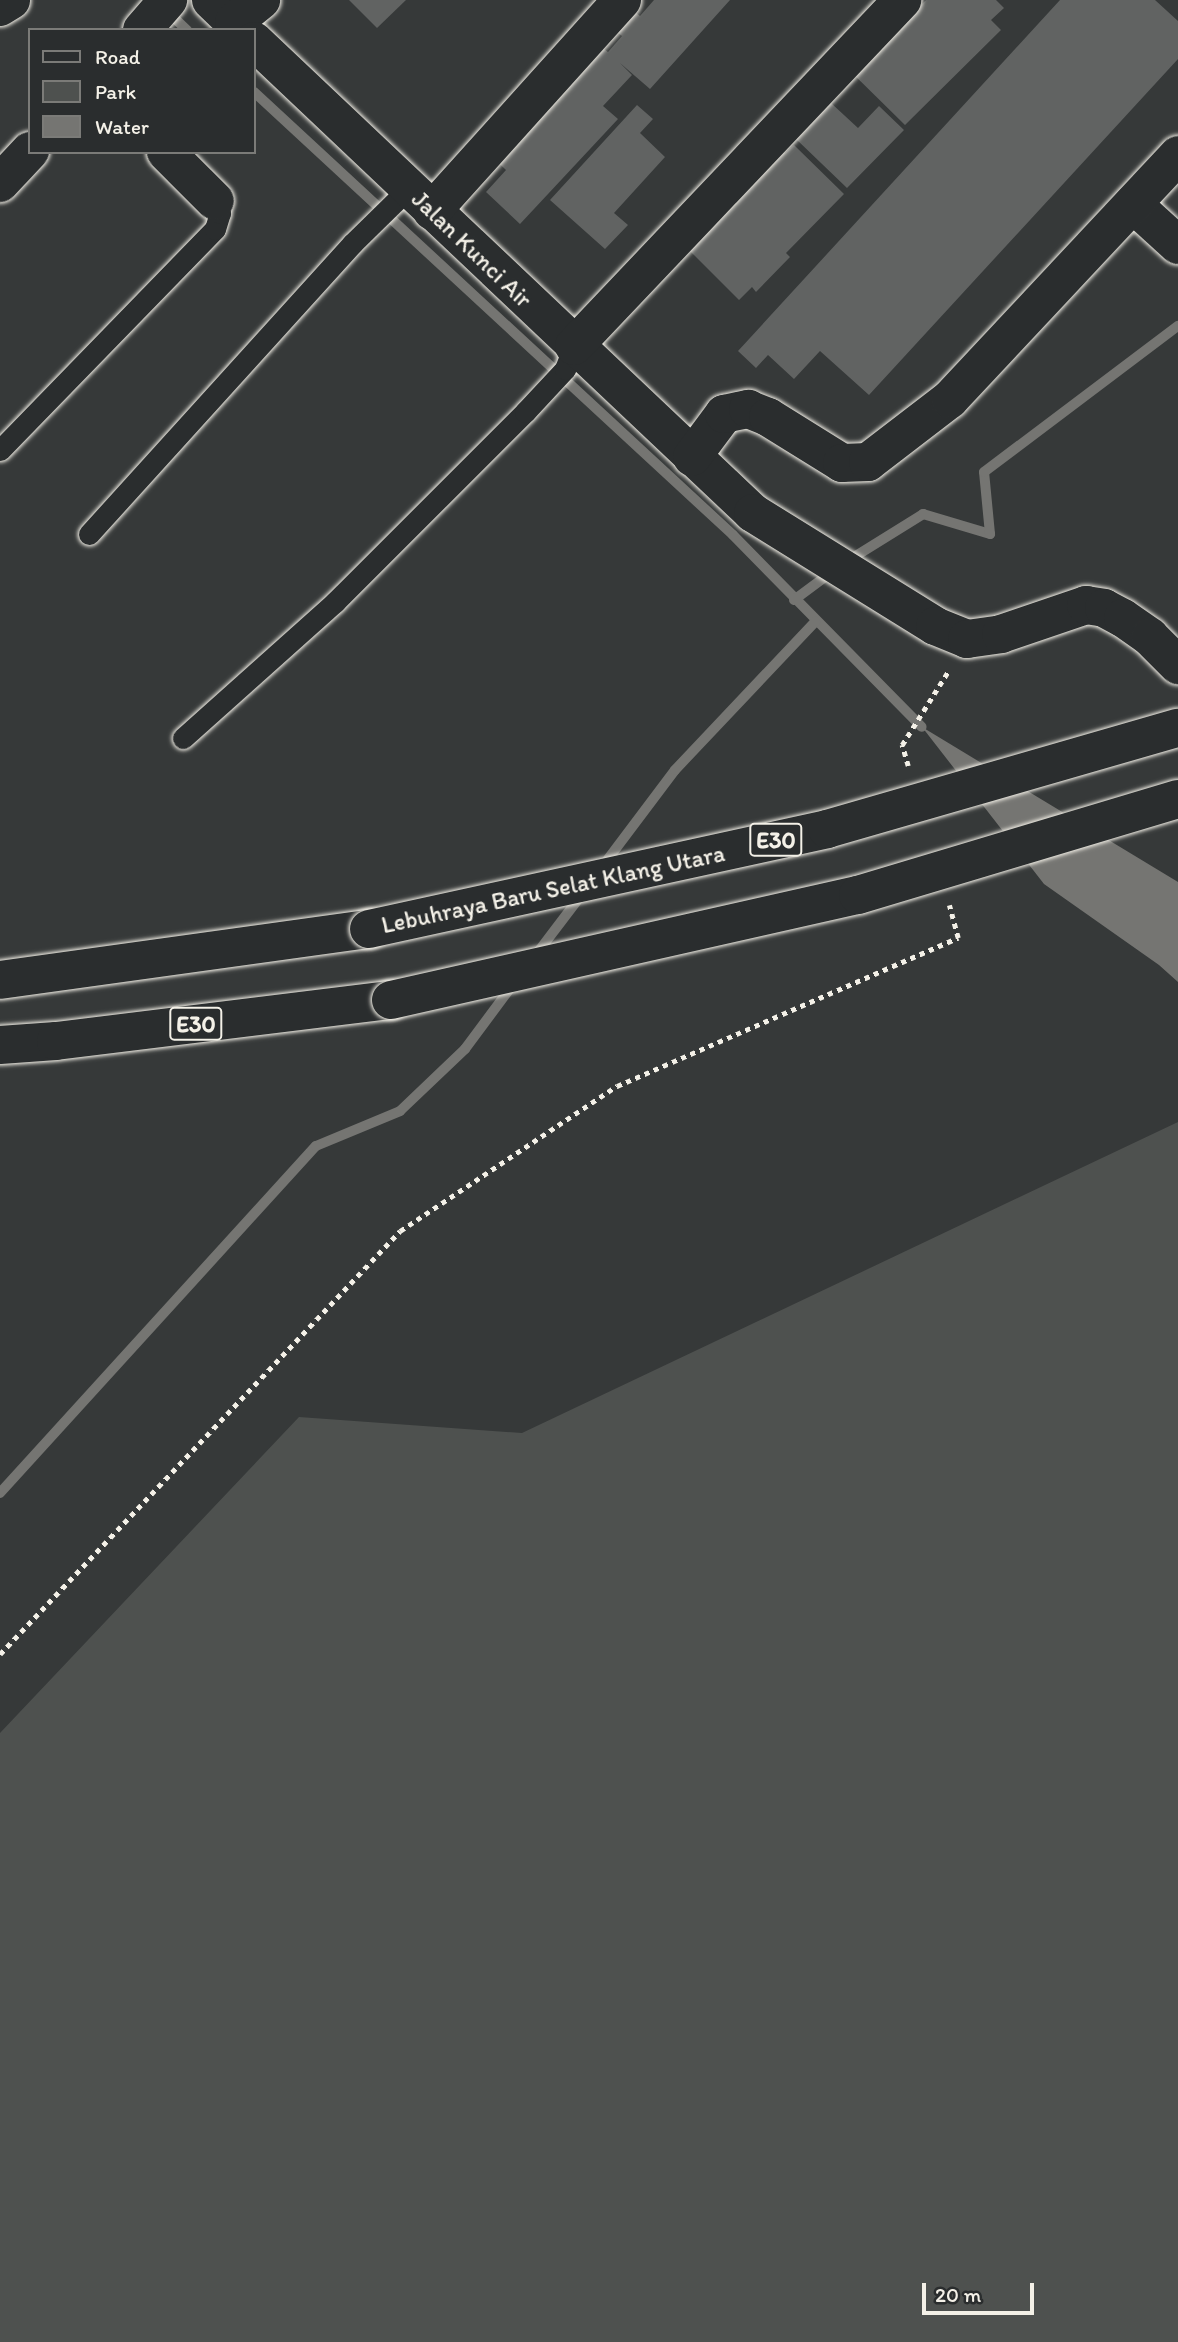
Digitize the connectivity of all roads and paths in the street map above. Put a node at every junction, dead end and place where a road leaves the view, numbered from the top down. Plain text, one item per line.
1 (11, 0) edge
2 (168, 0) edge
3 (622, 0) edge
4 (902, 0) edge
5 (0, 7) edge
6 (144, 28) edge
7 (256, 35) edge
8 (28, 153) edge
9 (168, 154) edge
10 (1178, 155) edge
11 (0, 183) edge
12 (215, 201) joint
13 (411, 201) junction
14 (1133, 204) junction
15 (1178, 245) edge
16 (569, 358) junction
17 (0, 450) edge
18 (692, 457) junction
19 (89, 534) dead end
20 (1178, 665) edge
21 (936, 692) dead end
22 (1178, 728) edge
23 (183, 738) dead end
24 (910, 771) dead end
25 (1178, 799) edge
26 (947, 899) dead end
27 (0, 980) edge
28 (0, 1045) edge
29 (0, 1654) edge

1 - 5 main road
2 - 6 main road
3 - 13 main road
4 - 16 main road
7 - 13 main road, Jalan Kunci Air
8 - 11 main road
9 - 12 main road
10 - 14 main road
12 - 17 lane
13 - 16 main road, Jalan Kunci Air
13 - 19 lane
14 - 15 main road
14 - 18 main road
16 - 18 main road, Jalan Kunci Air
16 - 23 lane
18 - 20 main road, Jalan Kunci Air
21 - 24 path
22 - 27 main road, Lebuhraya Baru Selat Klang Utara / E30, bridge
25 - 28 main road, E30, bridge
26 - 29 path

